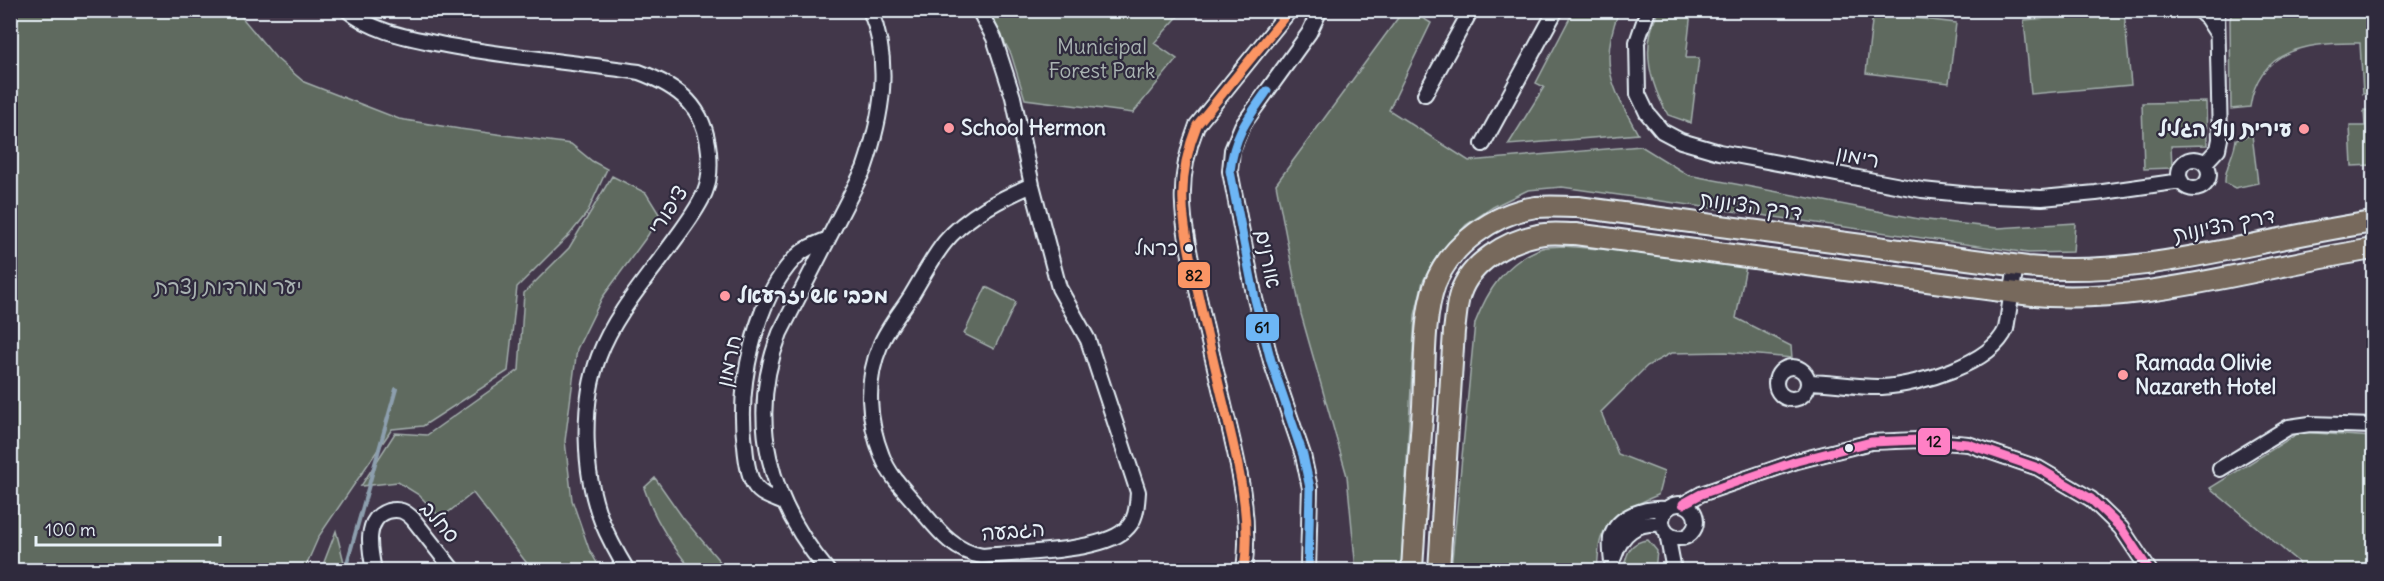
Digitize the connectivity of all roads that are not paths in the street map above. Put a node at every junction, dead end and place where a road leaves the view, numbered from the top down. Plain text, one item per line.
1 (347, 10) edge
2 (870, 10) edge
3 (979, 10) edge
4 (1290, 10) edge
5 (1320, 10) edge
6 (1471, 10) edge
7 (1556, 10) edge
8 (1648, 10) edge
9 (2198, 10) edge
10 (2217, 10) edge
11 (2216, 33) junction
12 (1425, 94) dead end
13 (1483, 144) dead end
14 (2205, 163) junction
15 (2181, 181) junction
16 (1032, 185) junction
17 (2373, 222) edge
18 (828, 239) junction
19 (2373, 250) edge
20 (2016, 266) junction
21 (2013, 292) junction
22 (1808, 382) dead end
23 (2373, 426) edge
24 (2220, 469) dead end
25 (1725, 487) junction
26 (782, 502) junction
27 (1683, 504) junction
28 (1667, 509) junction
29 (1696, 517) junction
30 (1664, 529) junction
31 (1688, 536) junction
32 (1611, 566) edge
33 (374, 570) edge
34 (453, 570) edge
35 (627, 570) edge
36 (827, 570) edge
37 (1244, 570) edge
38 (1308, 570) edge
39 (1412, 570) edge
40 (1439, 570) edge
41 (1675, 570) edge
42 (2149, 570) edge

1 - 35 street, ציפורי
2 - 18 street, חרמון
3 - 16 street, הגבעה
4 - 37 street
5 - 38 street, אורנים
6 - 12 street
7 - 13 street
8 - 15 street, רימון
9 - 11 street
10 - 11 street
11 - 14 street
14 - 15 street
14 - 15 street
16 - 16 street, הגבעה
17 - 20 highway, דרך הציונות
18 - 26 street, חרמון
18 - 26 street, חרמון
19 - 21 highway
20 - 21 street
20 - 39 highway, דרך הציונות
21 - 22 street
21 - 40 highway
23 - 24 street
25 - 27 street
25 - 29 street
25 - 42 street
26 - 36 street, חרמון
27 - 28 street
27 - 29 street
28 - 30 street
28 - 32 street
29 - 31 street
30 - 31 street
30 - 32 street
30 - 41 street
31 - 41 street
33 - 34 street, סחלב

